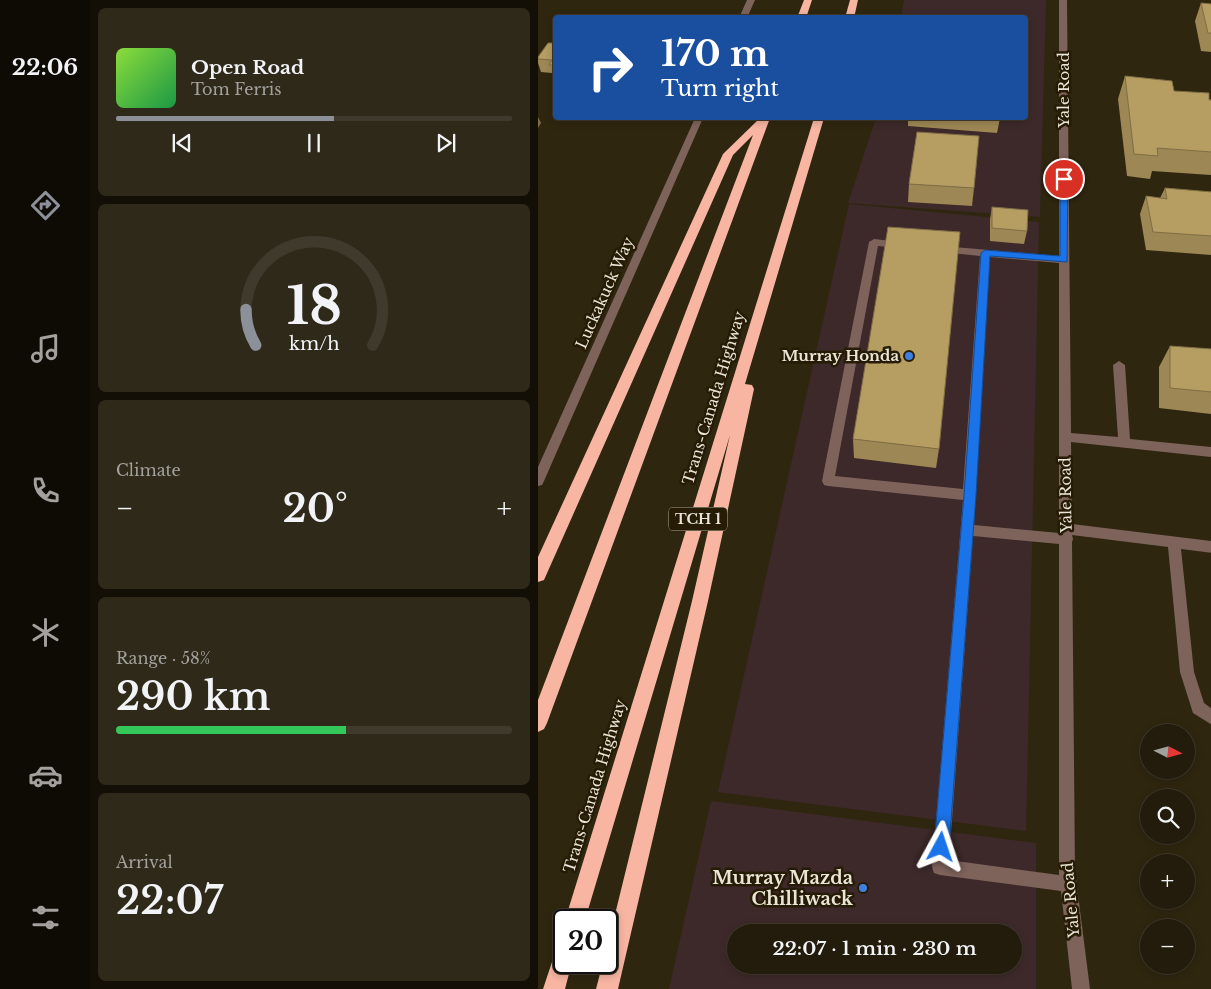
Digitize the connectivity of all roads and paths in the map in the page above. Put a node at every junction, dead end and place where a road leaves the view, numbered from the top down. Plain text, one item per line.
1 (751, 0) edge
2 (808, 0) edge
3 (854, 0) edge
4 (1063, 0) edge
5 (744, 15) edge
6 (802, 15) edge
7 (850, 15) edge
8 (698, 120) edge
9 (763, 120) edge
10 (764, 120) edge
11 (818, 120) edge
12 (911, 246) edge
13 (930, 248) edge
14 (985, 253) junction
15 (1064, 260) junction
16 (772, 280) junction
17 (1120, 365) dead end
18 (1065, 437) junction
19 (1124, 443) junction
20 (1212, 452) edge
21 (538, 481) edge
22 (970, 495) junction
23 (967, 530) junction
24 (1066, 534) junction
25 (1174, 542) junction
26 (1212, 547) edge
27 (538, 575) edge
28 (1212, 718) edge
29 (538, 723) edge
30 (1068, 884) junction
31 (578, 909) edge
32 (558, 974) edge
33 (554, 989) edge
34 (607, 989) edge
35 (1080, 989) edge

1 - 5 street
2 - 6 highway
3 - 7 highway
4 - 15 street, Yale Road
8 - 21 street, Luckakuck Way
9 - 27 highway
10 - 29 highway
11 - 16 highway, Trans-Canada Highway / TCH 1
12 - 22 street
13 - 14 street
14 - 15 street
14 - 22 street
15 - 18 street, Yale Road
16 - 31 highway, Trans-Canada Highway / TCH 1
16 - 34 highway
17 - 19 street
18 - 19 street
18 - 24 street, Yale Road
19 - 20 street
22 - 23 street
23 - 24 street
23 - 30 street
24 - 25 street
24 - 30 street, Yale Road
25 - 26 street
25 - 28 street
30 - 35 street, Yale Road
32 - 33 highway

